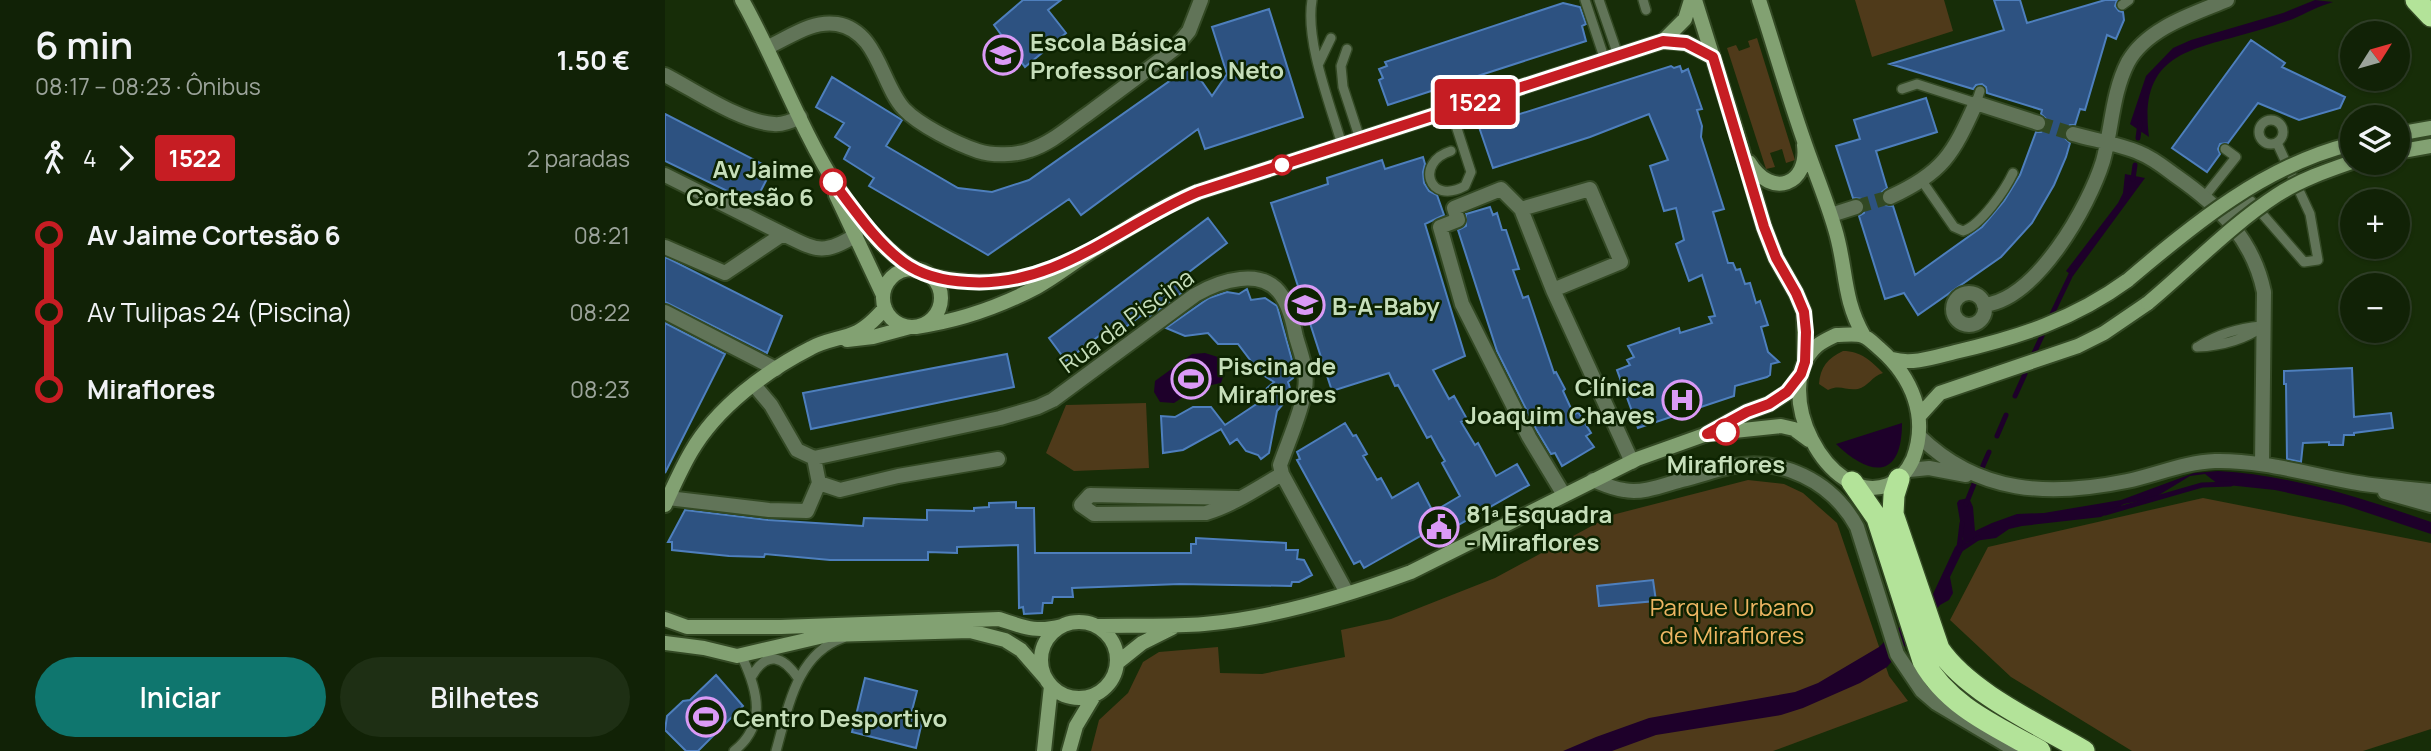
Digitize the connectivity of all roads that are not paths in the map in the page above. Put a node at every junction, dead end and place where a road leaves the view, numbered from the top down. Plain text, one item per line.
1 (742, 0) edge
2 (1201, 0) edge
3 (1312, 0) edge
4 (1585, 0) edge
5 (1643, 0) edge
6 (1693, 0) edge
7 (1759, 0) edge
8 (2227, 0) edge
9 (2416, 0) edge
10 (1602, 2) edge
11 (1646, 10) dead end
12 (2431, 16) edge
13 (1331, 38) dead end
14 (1663, 41) junction
15 (768, 47) junction
16 (1347, 50) dead end
17 (1612, 57) junction
18 (1713, 57) junction
19 (1319, 64) junction
20 (665, 75) edge
21 (1902, 89) dead end
22 (1978, 97) junction
23 (1451, 110) junction
24 (800, 117) junction
25 (2038, 123) tunnel mouth
26 (2431, 128) edge
27 (2410, 132) edge
28 (2073, 134) tunnel mouth
29 (1802, 136) junction
30 (1360, 139) junction
31 (2277, 143) dead end
32 (2106, 144) junction
33 (1342, 145) junction
34 (2431, 146) edge
35 (2340, 148) edge
36 (2225, 149) dead end
37 (1742, 150) junction
38 (2410, 150) edge
39 (1451, 152) dead end
40 (2340, 167) edge
41 (825, 168) junction
42 (2013, 173) dead end
43 (665, 174) edge
44 (1922, 181) junction
45 (2205, 196) junction
46 (1890, 197) tunnel mouth
47 (1856, 207) tunnel mouth
48 (1521, 209) junction
49 (1831, 215) junction
50 (2228, 218) junction
51 (783, 234) junction
52 (856, 235) junction
53 (665, 247) edge
54 (1094, 249) junction
55 (923, 273) junction
56 (1553, 290) junction
57 (884, 301) junction
58 (1984, 305) dead end
59 (665, 312) edge
60 (2264, 326) junction
61 (913, 327) junction
62 (1864, 336) junction
63 (835, 339) junction
64 (1892, 359) junction
65 (1803, 368) junction
66 (776, 369) junction
67 (754, 385) junction
68 (1920, 415) junction
69 (1707, 434) junction
70 (1919, 436) junction
71 (1813, 444) junction
72 (814, 458) junction
73 (998, 459) dead end
74 (1632, 461) junction
75 (2262, 464) junction
76 (1282, 474) junction
77 (1904, 474) junction
78 (1982, 478) junction
79 (1593, 480) junction
80 (1852, 482) junction
81 (819, 483) junction
82 (2354, 483) junction
83 (2431, 491) edge
84 (1564, 495) junction
85 (1238, 498) junction
86 (667, 501) edge
87 (2431, 505) edge
88 (1347, 593) junction
89 (665, 619) edge
90 (1062, 626) junction
91 (1097, 626) junction
92 (1179, 626) junction
93 (856, 634) junction
94 (665, 643) edge
95 (737, 656) junction
96 (1117, 663) junction
97 (752, 677) junction
98 (798, 678) junction
99 (1049, 683) junction
100 (1094, 696) junction
101 (734, 751) edge
102 (776, 751) edge
103 (1044, 751) edge
104 (1069, 751) edge
105 (2017, 751) edge
106 (2040, 751) edge
107 (2084, 751) edge

1 - 15 street
2 - 15 street
3 - 19 lane
4 - 17 lane
5 - 11 lane
6 - 14 street
6 - 18 street
7 - 29 street
8 - 32 street
9 - 12 highway
10 - 17 lane
13 - 19 lane
14 - 17 street
14 - 18 street
15 - 24 street
16 - 30 lane
17 - 23 street
18 - 37 street
19 - 33 lane
20 - 24 street
21 - 22 lane
22 - 25 street
22 - 44 street
23 - 30 street
23 - 39 lane
24 - 41 street
26 - 27 street
28 - 32 street
29 - 37 street
29 - 49 street
30 - 33 street
31 - 50 lane
32 - 45 street
32 - 58 street
33 - 54 street
34 - 38 street
35 - 64 street, bridge
36 - 45 lane
37 - 65 street
40 - 68 street, bridge
41 - 52 street
41 - 55 street
42 - 44 lane
43 - 51 street
44 - 46 street
45 - 50 street
47 - 49 street
48 - 56 street
48 - 56 street
48 - 84 street
49 - 62 street
50 - 60 street
51 - 52 street
51 - 53 street
52 - 57 street
54 - 55 street
54 - 61 street
55 - 57 street
55 - 61 street
56 - 74 street
57 - 61 street
57 - 63 street
59 - 66 street
60 - 60 lane
60 - 75 street
61 - 63 street
62 - 64 street
62 - 65 street
63 - 66 street
64 - 68 street
65 - 69 street
65 - 71 street
66 - 67 street
67 - 72 street
67 - 86 street
68 - 70 street
69 - 71 street
69 - 74 street
70 - 77 street
70 - 78 street
71 - 80 street
72 - 76 street, Rua da Piscina
72 - 81 street
73 - 81 street
74 - 79 street
75 - 78 street
75 - 82 street
76 - 85 street
76 - 88 street
77 - 78 street
77 - 80 street
77 - 107 highway
79 - 84 street
79 - 105 street
80 - 106 highway
81 - 86 street
82 - 83 street
82 - 87 street
84 - 88 street
85 - 85 street
88 - 92 street
89 - 90 street
90 - 91 street
90 - 99 street
91 - 92 street
91 - 96 street
92 - 96 street
93 - 95 street
93 - 98 lane
93 - 99 street
94 - 95 street
95 - 97 lane
96 - 100 street
97 - 98 lane
97 - 101 lane
98 - 102 lane
99 - 100 street
99 - 103 street
100 - 104 street

